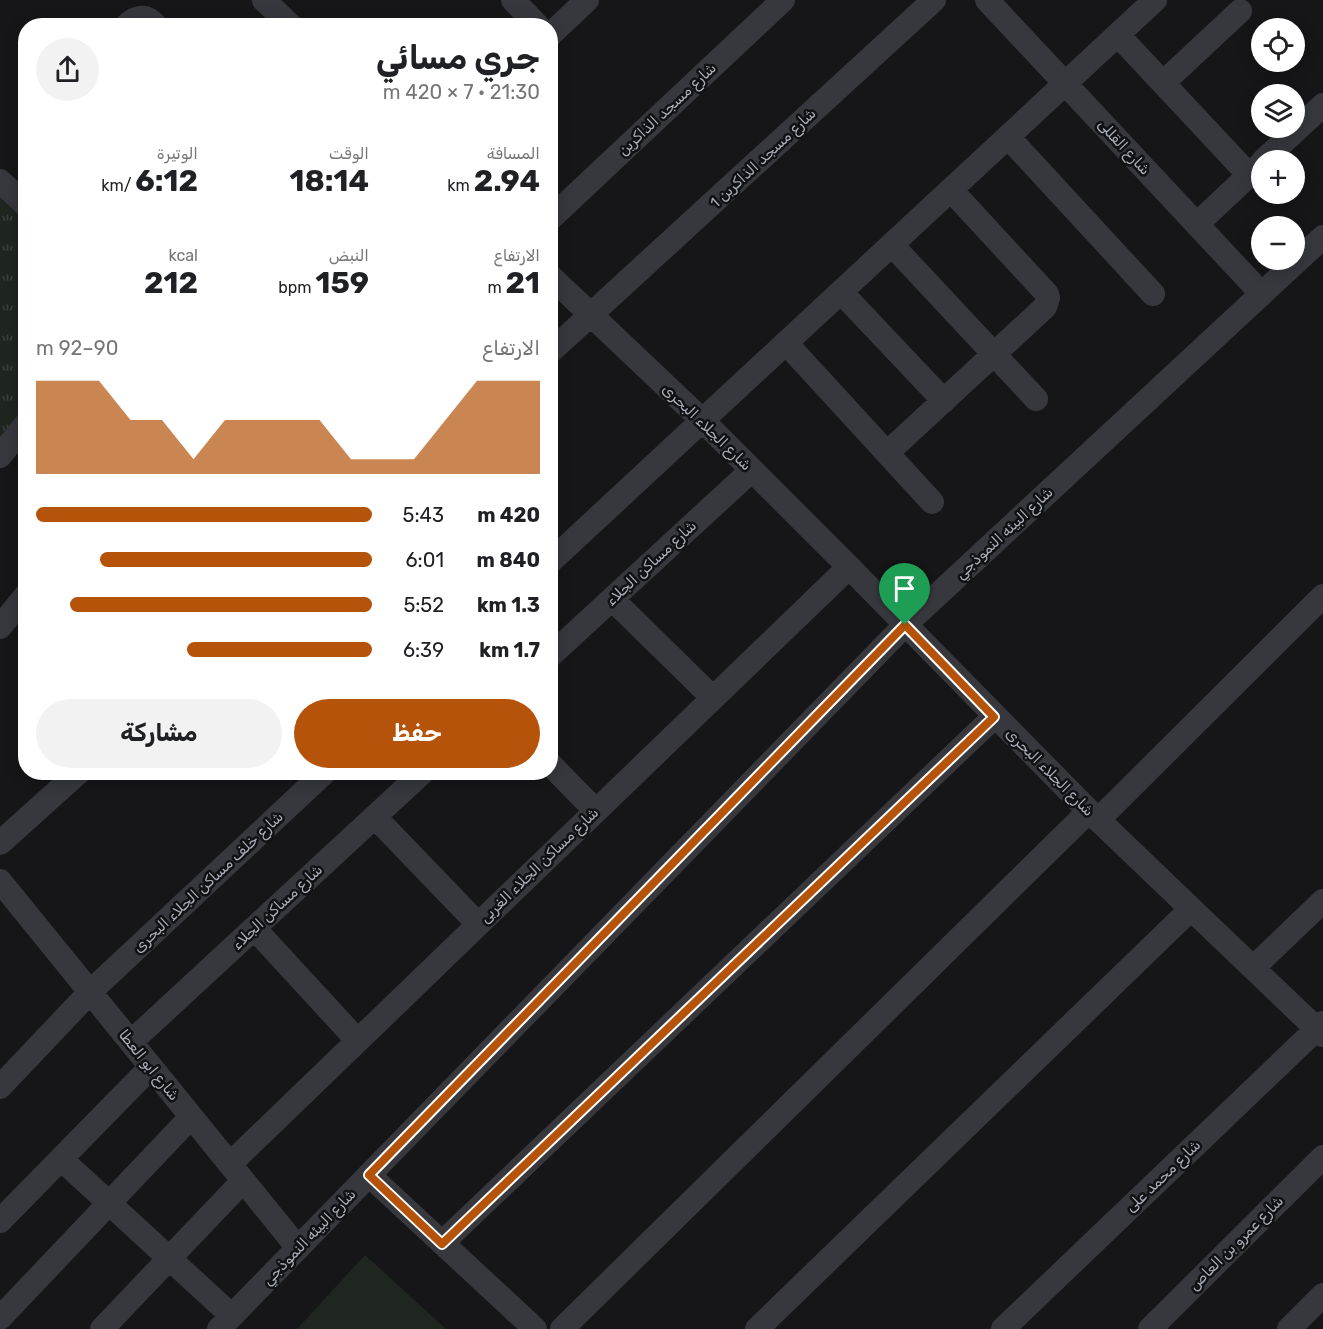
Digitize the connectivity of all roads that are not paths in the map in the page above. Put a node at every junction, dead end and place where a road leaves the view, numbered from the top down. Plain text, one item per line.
1 (264, 0) edge
2 (513, 0) edge
3 (587, 0) edge
4 (783, 0) edge
5 (934, 0) edge
6 (987, 0) edge
7 (1155, 0) edge
8 (1240, 11) dead end
9 (283, 18) edge
10 (530, 18) edge
11 (558, 27) edge
12 (1118, 35) junction
13 (1163, 83) junction
14 (1065, 84) junction
15 (1323, 105) edge
16 (1008, 137) junction
17 (1275, 150) edge
18 (1251, 160) edge
19 (1251, 173) edge
20 (0, 181) edge
21 (951, 190) junction
22 (18, 198) edge
23 (558, 211) edge
24 (1197, 225) junction
25 (1323, 237) edge
26 (892, 245) junction
27 (558, 284) edge
28 (841, 292) junction
29 (1261, 293) junction
30 (1153, 294) dead end
31 (591, 316) junction
32 (786, 344) junction
33 (558, 345) edge
34 (994, 354) junction
35 (1036, 399) dead end
36 (944, 401) junction
37 (703, 421) junction
38 (18, 434) edge
39 (887, 453) junction
40 (0, 456) edge
41 (752, 470) junction
42 (932, 502) dead end
43 (558, 555) edge
44 (849, 567) junction
45 (1323, 596) edge
46 (612, 599) junction
47 (18, 605) edge
48 (905, 625) junction
49 (0, 627) edge
50 (558, 649) edge
51 (712, 698) junction
52 (994, 717) junction
53 (558, 772) edge
54 (70, 780) edge
55 (316, 780) edge
56 (414, 780) edge
57 (596, 811) junction
58 (1094, 816) junction
59 (375, 817) junction
60 (0, 843) edge
61 (0, 880) edge
62 (1323, 901) edge
63 (1191, 909) junction
64 (478, 924) junction
65 (254, 928) junction
66 (1253, 968) junction
67 (90, 992) junction
68 (1321, 1029) edge
69 (357, 1040) junction
70 (130, 1042) junction
71 (151, 1067) junction
72 (0, 1088) edge
73 (191, 1117) junction
74 (1323, 1157) edge
75 (61, 1159) junction
76 (236, 1172) junction
77 (369, 1175) junction
78 (109, 1203) junction
79 (0, 1221) edge
80 (442, 1244) junction
81 (298, 1248) junction
82 (169, 1258) junction
83 (1323, 1295) edge
84 (0, 1318) edge
85 (225, 1323) edge
86 (102, 1329) edge
87 (535, 1329) edge
88 (562, 1329) edge
89 (757, 1329) edge
90 (1003, 1329) edge
91 (1150, 1329) edge
92 (1289, 1329) edge

1 - 9 street
2 - 10 street
3 - 11 street
4 - 23 street, شارع مسجد الذاكرين
5 - 31 street, شارع مسجد الذاكرين 1
6 - 14 street, شارع القللى
7 - 12 street
8 - 13 street
12 - 13 street
12 - 14 street
13 - 18 street
14 - 16 street
14 - 24 street, شارع القللى
15 - 17 street
16 - 21 street
16 - 30 street
19 - 24 street
20 - 22 street
21 - 26 street
21 - 34 street
24 - 29 street, شارع القللى
25 - 29 street, شارع البيئه النموذجي
26 - 28 street
26 - 34 street
27 - 31 street, شارع الجلاء البحرى
28 - 32 street
28 - 36 street
29 - 48 street, شارع البيئه النموذجي
31 - 33 street, شارع مسجد الذاكرين 1
31 - 37 street, شارع الجلاء البحرى
32 - 37 street
32 - 39 street
34 - 35 street
34 - 36 street
36 - 39 street
37 - 41 street, شارع الجلاء البحرى
37 - 43 street
38 - 40 street
39 - 42 street
41 - 44 street, شارع الجلاء البحرى
41 - 46 street, شارع مساكن الجلاء
44 - 48 street, شارع الجلاء البحرى
44 - 51 street, شارع مساكن الجلاء الغربى
45 - 58 street
46 - 50 street, شارع مساكن الجلاء
46 - 51 street
47 - 49 street
48 - 52 street, شارع الجلاء البحرى
48 - 77 street, شارع البيئه النموذجي
51 - 57 street, شارع مساكن الجلاء الغربى
52 - 58 street, شارع الجلاء البحرى
52 - 80 street
53 - 57 street
54 - 60 street
55 - 67 street, شارع خلف مساكن الجلاء البحرى
56 - 59 street, شارع مساكن الجلاء
57 - 64 street, شارع مساكن الجلاء الغربى
58 - 63 street, شارع الجلاء البحرى
58 - 88 street
59 - 64 street
59 - 65 street, شارع مساكن الجلاء
61 - 67 street, شارع ابو العطا
62 - 66 street
63 - 66 street, شارع الجلاء البحرى
63 - 89 street
64 - 69 street, شارع مساكن الجلاء الغربى
65 - 69 street
65 - 70 street, شارع مساكن الجلاء
66 - 68 street, شارع الجلاء البحرى
67 - 70 street, شارع ابو العطا
67 - 72 street, شارع خلف مساكن الجلاء البحرى
68 - 90 street, شارع محمد على
69 - 76 street, شارع مساكن الجلاء الغربى
70 - 71 street, شارع ابو العطا
71 - 73 street, شارع ابو العطا
71 - 75 street
73 - 76 street, شارع ابو العطا
73 - 78 street
74 - 91 street, شارع عمرو بن العاص
75 - 78 street
75 - 79 street
76 - 81 street, شارع ابو العطا
76 - 82 street, شارع مساكن الجلاء الغربى
77 - 80 street
77 - 81 street, شارع البيئه النموذجي
78 - 82 street
78 - 84 street
80 - 87 street
81 - 85 street, شارع البيئه النموذجي
82 - 85 street
82 - 86 street, شارع مساكن الجلاء الغربى
83 - 92 street

